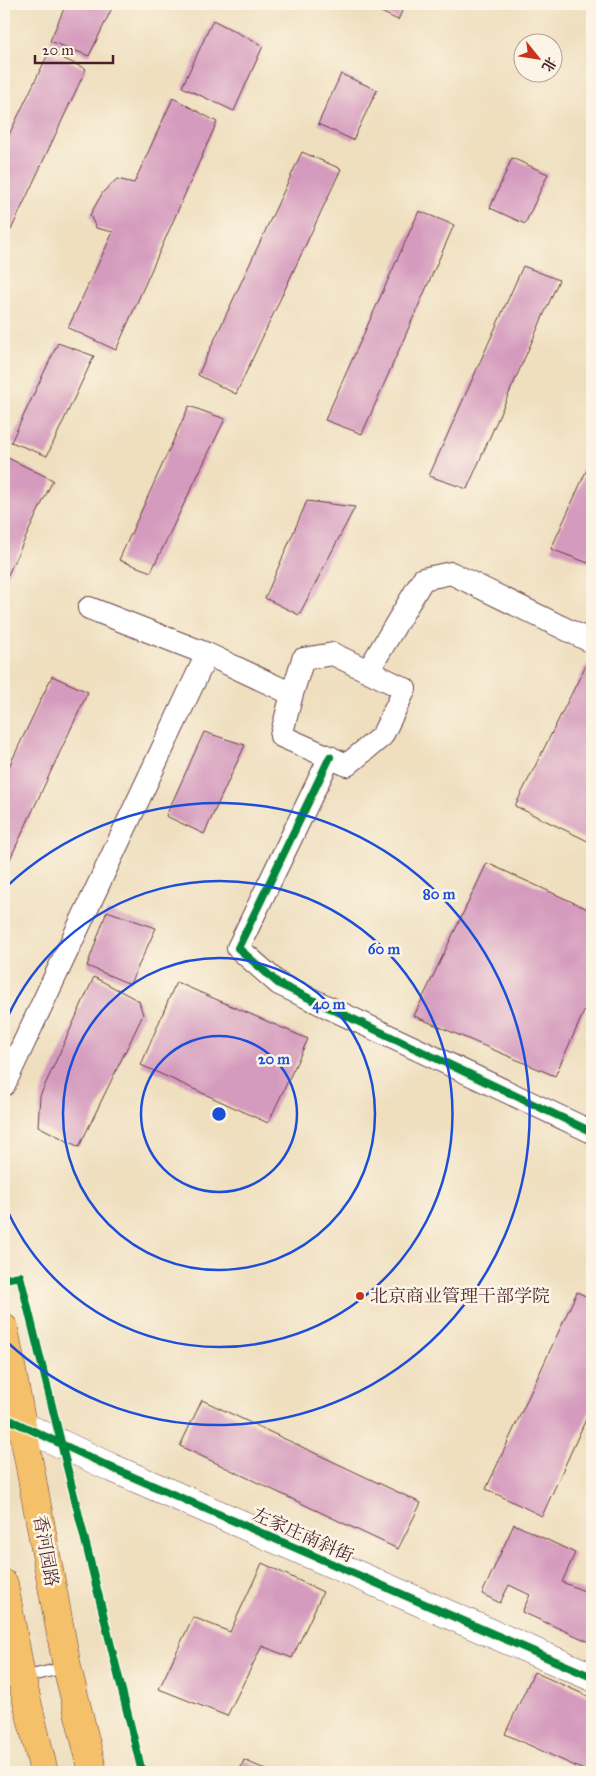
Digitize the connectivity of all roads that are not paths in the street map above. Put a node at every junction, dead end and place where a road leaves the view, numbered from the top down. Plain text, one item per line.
1 (89, 608) dead end
2 (592, 642) edge
3 (208, 654) junction
4 (368, 671) junction
5 (292, 694) junction
6 (330, 757) junction
7 (4, 1085) edge
8 (592, 1132) edge
9 (4, 1328) edge
10 (14, 1422) edge
11 (4, 1584) edge
12 (67, 1667) junction
13 (592, 1678) edge
14 (13, 1679) edge
15 (44, 1772) edge
16 (94, 1772) edge

1 - 3 street
2 - 4 street
3 - 5 street
3 - 7 street
4 - 5 street
4 - 6 street
5 - 6 street
6 - 8 street
9 - 10 highway, 香河园路
10 - 12 highway, 香河园路
10 - 13 street, 左家庄南斜街
11 - 14 highway
12 - 14 lane
12 - 16 highway, 香河园路
14 - 15 highway

